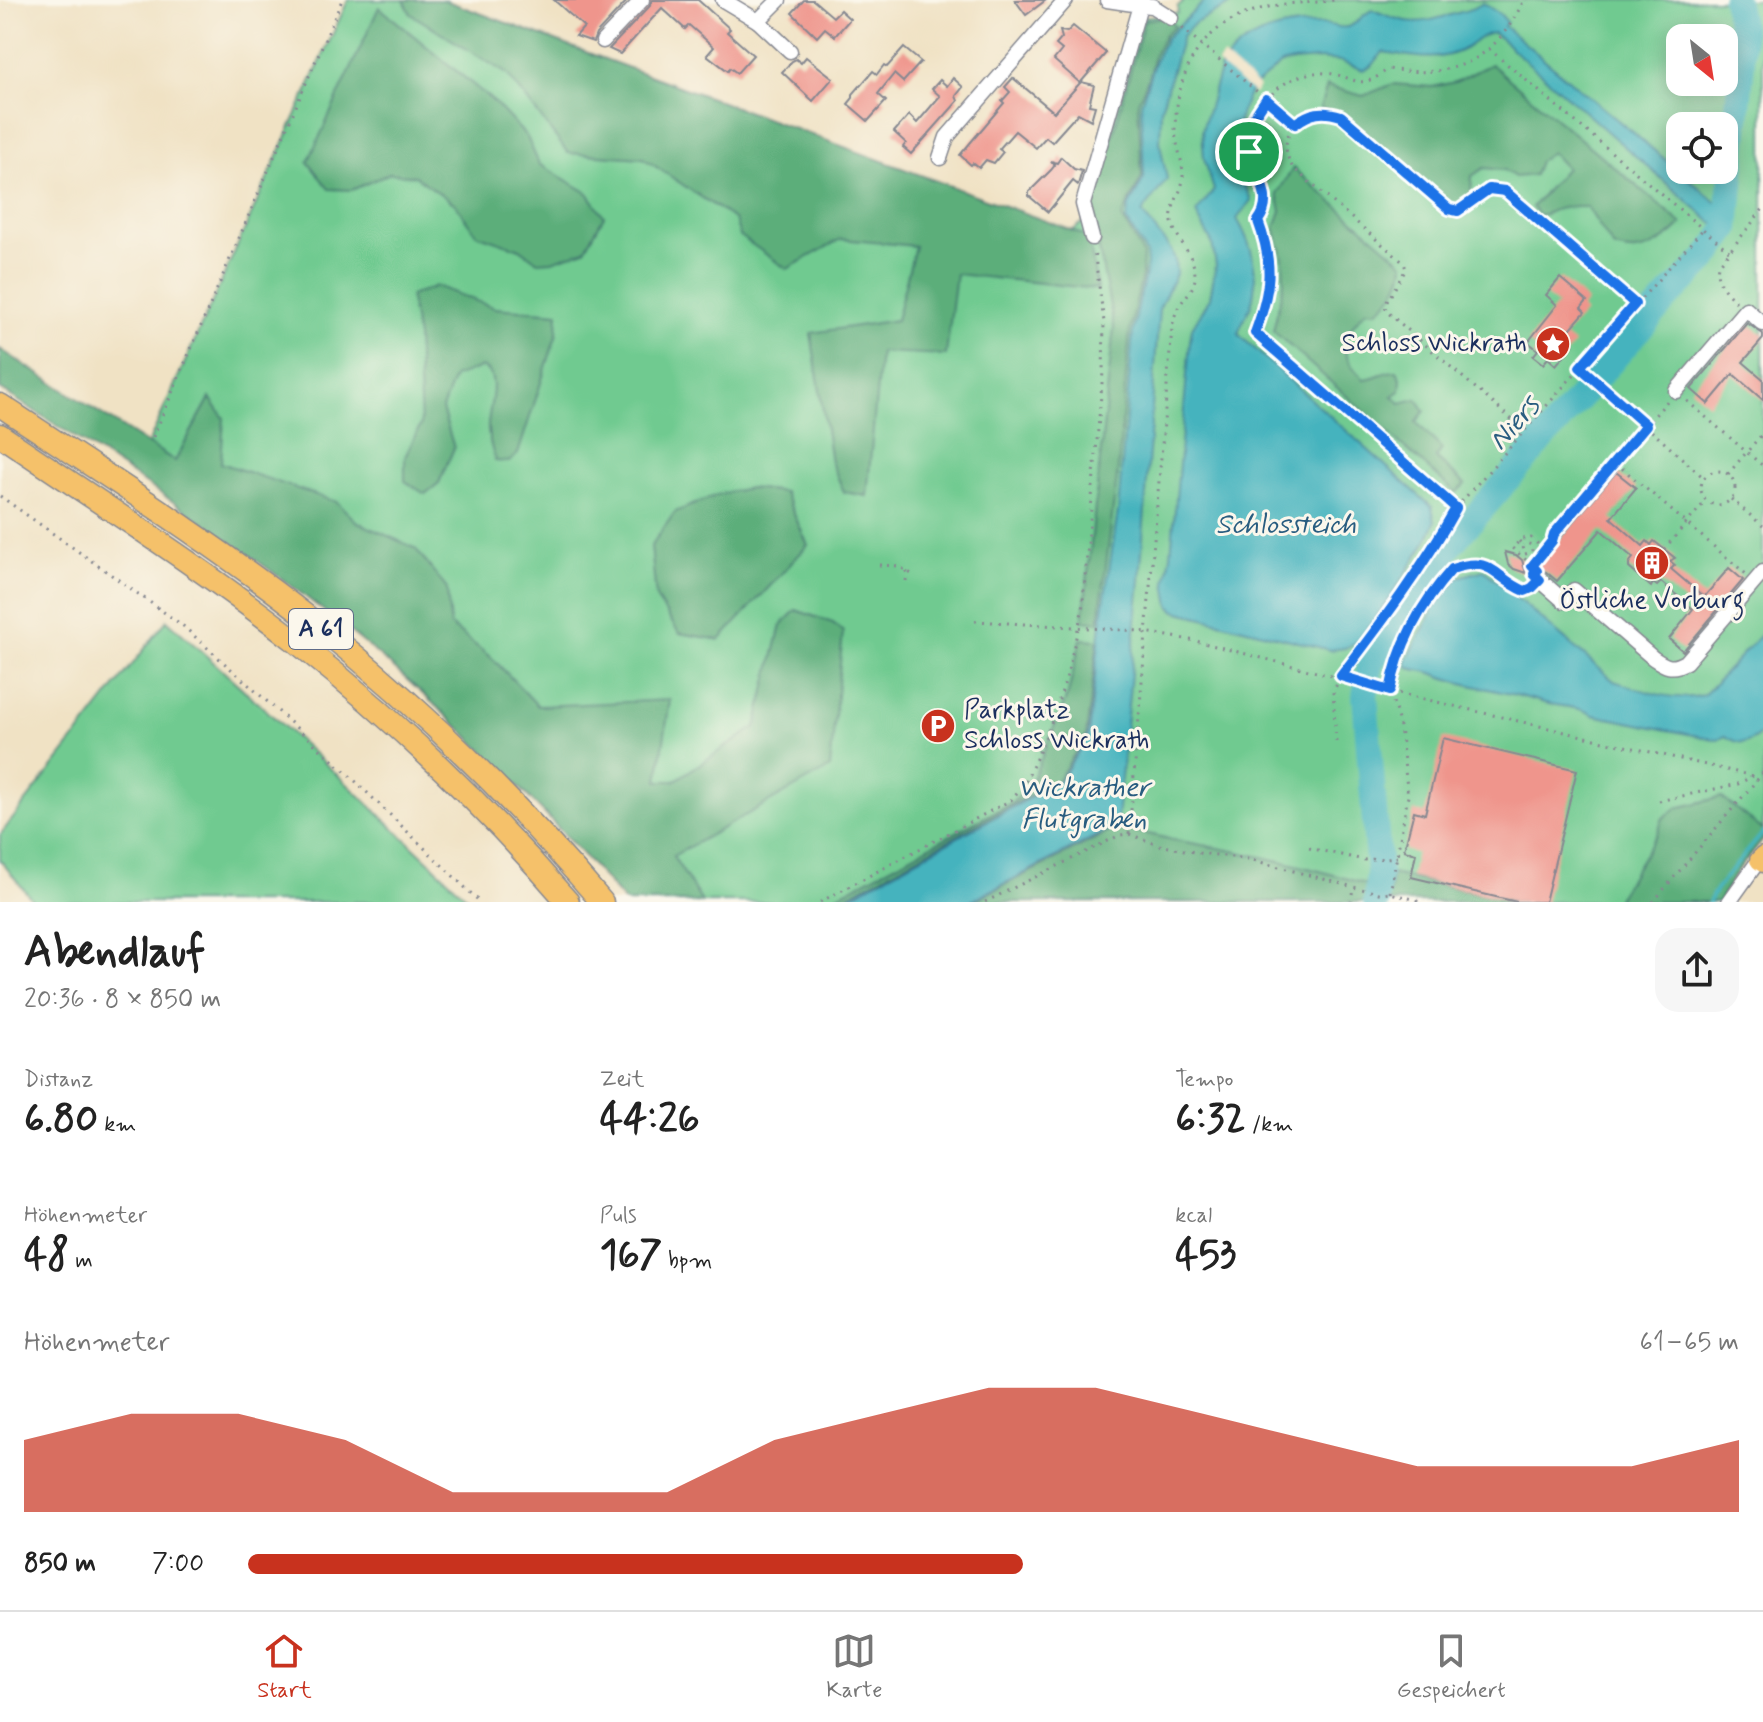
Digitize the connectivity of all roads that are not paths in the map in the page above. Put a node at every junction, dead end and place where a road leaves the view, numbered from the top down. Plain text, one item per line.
1 (642, 0) edge
2 (723, 0) edge
3 (779, 0) edge
4 (1066, 0) edge
5 (1107, 0) edge
6 (1145, 4) edge
7 (1171, 18) dead end
8 (758, 21) junction
9 (603, 41) dead end
10 (790, 51) dead end
11 (940, 158) dead end
12 (1092, 238) road end
13 (1763, 324) edge
14 (1676, 391) road end
15 (0, 405) edge
16 (0, 435) edge
17 (1759, 577) edge
18 (1540, 580) road end
19 (1762, 860) edge
20 (568, 902) edge
21 (602, 902) edge
22 (1729, 902) edge

1 - 9 street
2 - 8 street
3 - 8 street
4 - 11 street
5 - 6 street
6 - 7 street
6 - 12 street
8 - 10 street
13 - 14 street
15 - 21 highway, A 61
16 - 20 highway, A 61
17 - 18 street
19 - 22 street

